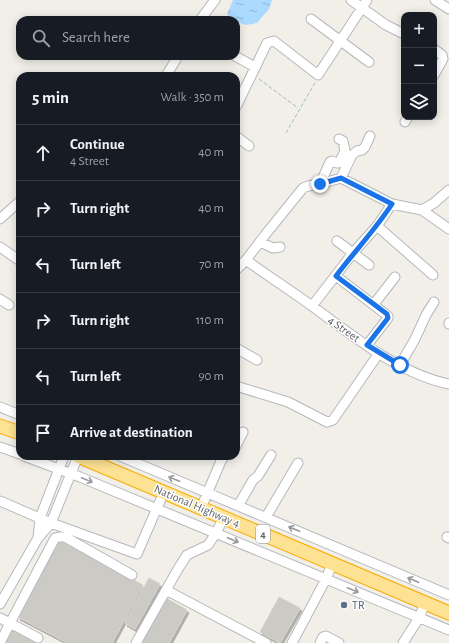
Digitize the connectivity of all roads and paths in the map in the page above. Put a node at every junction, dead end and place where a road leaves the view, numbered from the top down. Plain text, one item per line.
1 (215, 0) edge
2 (351, 0) edge
3 (367, 0) edge
4 (435, 0) edge
5 (361, 8) junction
6 (449, 9) edge
7 (203, 16) edge
8 (311, 19) dead end
9 (401, 32) edge
10 (340, 41) junction
11 (437, 51) edge
12 (176, 60) edge
13 (240, 60) edge
14 (369, 62) dead end
15 (437, 70) edge
16 (254, 71) junction
17 (168, 72) edge
18 (318, 75) junction
19 (240, 100) edge
20 (299, 108) junction
21 (286, 133) dead end
22 (370, 136) dead end
23 (240, 139) edge
24 (339, 139) dead end
25 (249, 146) dead end
26 (341, 178) junction
27 (320, 184) junction
28 (449, 190) edge
29 (392, 204) junction
30 (16, 205) edge
31 (422, 210) junction
32 (0, 219) edge
33 (377, 226) junction
34 (449, 229) edge
35 (337, 241) dead end
36 (260, 242) junction
37 (0, 247) edge
38 (280, 247) dead end
39 (353, 253) junction
40 (16, 258) edge
41 (246, 260) junction
42 (369, 265) dead end
43 (240, 266) edge
44 (433, 275) dead end
45 (336, 276) junction
46 (395, 277) dead end
47 (0, 299) edge
48 (434, 302) dead end
49 (374, 304) junction
50 (9, 305) dead end
51 (312, 306) junction
52 (367, 345) junction
53 (240, 350) edge
54 (379, 352) junction
55 (257, 360) dead end
56 (400, 365) junction
57 (449, 384) edge
58 (240, 387) edge
59 (0, 407) edge
60 (16, 413) edge
61 (0, 426) edge
62 (16, 432) edge
63 (243, 432) dead end
64 (240, 438) edge
65 (0, 447) edge
66 (16, 453) edge
67 (271, 455) dead end
68 (35, 460) edge
69 (62, 460) edge
70 (80, 460) edge
71 (130, 460) edge
72 (222, 460) edge
73 (102, 461) edge
74 (298, 463) dead end
75 (59, 469) junction
76 (71, 474) junction
77 (164, 492) junction
78 (207, 492) junction
79 (0, 501) edge
80 (238, 506) junction
81 (201, 508) junction
82 (157, 509) junction
83 (266, 517) junction
84 (40, 518) junction
85 (224, 518) junction
86 (52, 522) junction
87 (216, 533) junction
88 (38, 538) junction
89 (332, 564) junction
90 (132, 575) dead end
91 (326, 579) junction
92 (166, 590) junction
93 (449, 595) edge
94 (425, 603) junction
95 (0, 604) edge
96 (449, 613) edge
97 (0, 618) edge
98 (419, 618) junction
99 (10, 623) junction
100 (449, 630) edge
101 (38, 638) dead end
102 (0, 643) edge
103 (136, 643) edge
104 (266, 643) edge
105 (292, 643) edge
106 (320, 643) edge
107 (339, 643) edge
108 (403, 643) edge

1 - 7 street
2 - 5 street
3 - 5 street
4 - 6 street
5 - 9 street
5 - 10 street
8 - 10 street
10 - 14 street
10 - 18 street
11 - 15 street
12 - 17 street
13 - 16 street
16 - 18 street
16 - 19 street
16 - 20 path
18 - 20 path
20 - 21 path
22 - 26 street
23 - 25 street
24 - 27 street
26 - 27 street
26 - 29 street
27 - 36 street
28 - 31 street
29 - 31 street
29 - 33 street
30 - 32 street
31 - 34 street
33 - 39 street
33 - 44 street
35 - 39 street
36 - 38 street
36 - 41 street
37 - 40 street
39 - 42 street
39 - 45 street
41 - 43 street
41 - 51 street, 4 Street
45 - 49 street
45 - 51 street
46 - 49 street
47 - 50 street
48 - 56 street
49 - 52 street
51 - 52 street, 4 Street
52 - 54 street, 4 Street
53 - 55 street
54 - 56 street, 4 Street
54 - 58 street
56 - 57 street, 4 Street
59 - 60 street
61 - 62 highway
63 - 64 street
65 - 66 street
67 - 80 street
68 - 75 street
69 - 75 street
70 - 76 street
78 -> 71 street
72 - 78 street
73 - 77 highway, National Highway 4 / 4
74 - 83 street
75 - 76 street
75 - 84 street
76 -> 82 street
76 - 86 street
77 - 81 highway, National Highway 4 / 4
77 - 82 street
78 - 80 street
78 - 81 street
79 - 84 street
80 - 83 street
81 - 85 highway, National Highway 4 / 4
82 - 86 street
82 - 87 street
93 -> 83 street
84 - 86 street
84 - 88 street
85 - 87 street
85 - 89 highway, National Highway 4 / 4
86 - 88 street
87 -> 91 street
87 - 92 street
88 - 95 street
89 - 91 street
89 - 94 highway, National Highway 4 / 4
90 - 99 street
91 -> 98 street
91 - 105 street
92 - 103 street
92 - 104 street
94 - 96 highway, National Highway 4 / 4
94 - 98 street
97 - 99 street
98 - 100 street
98 - 108 street
99 - 101 street
99 - 102 street
106 - 107 street

